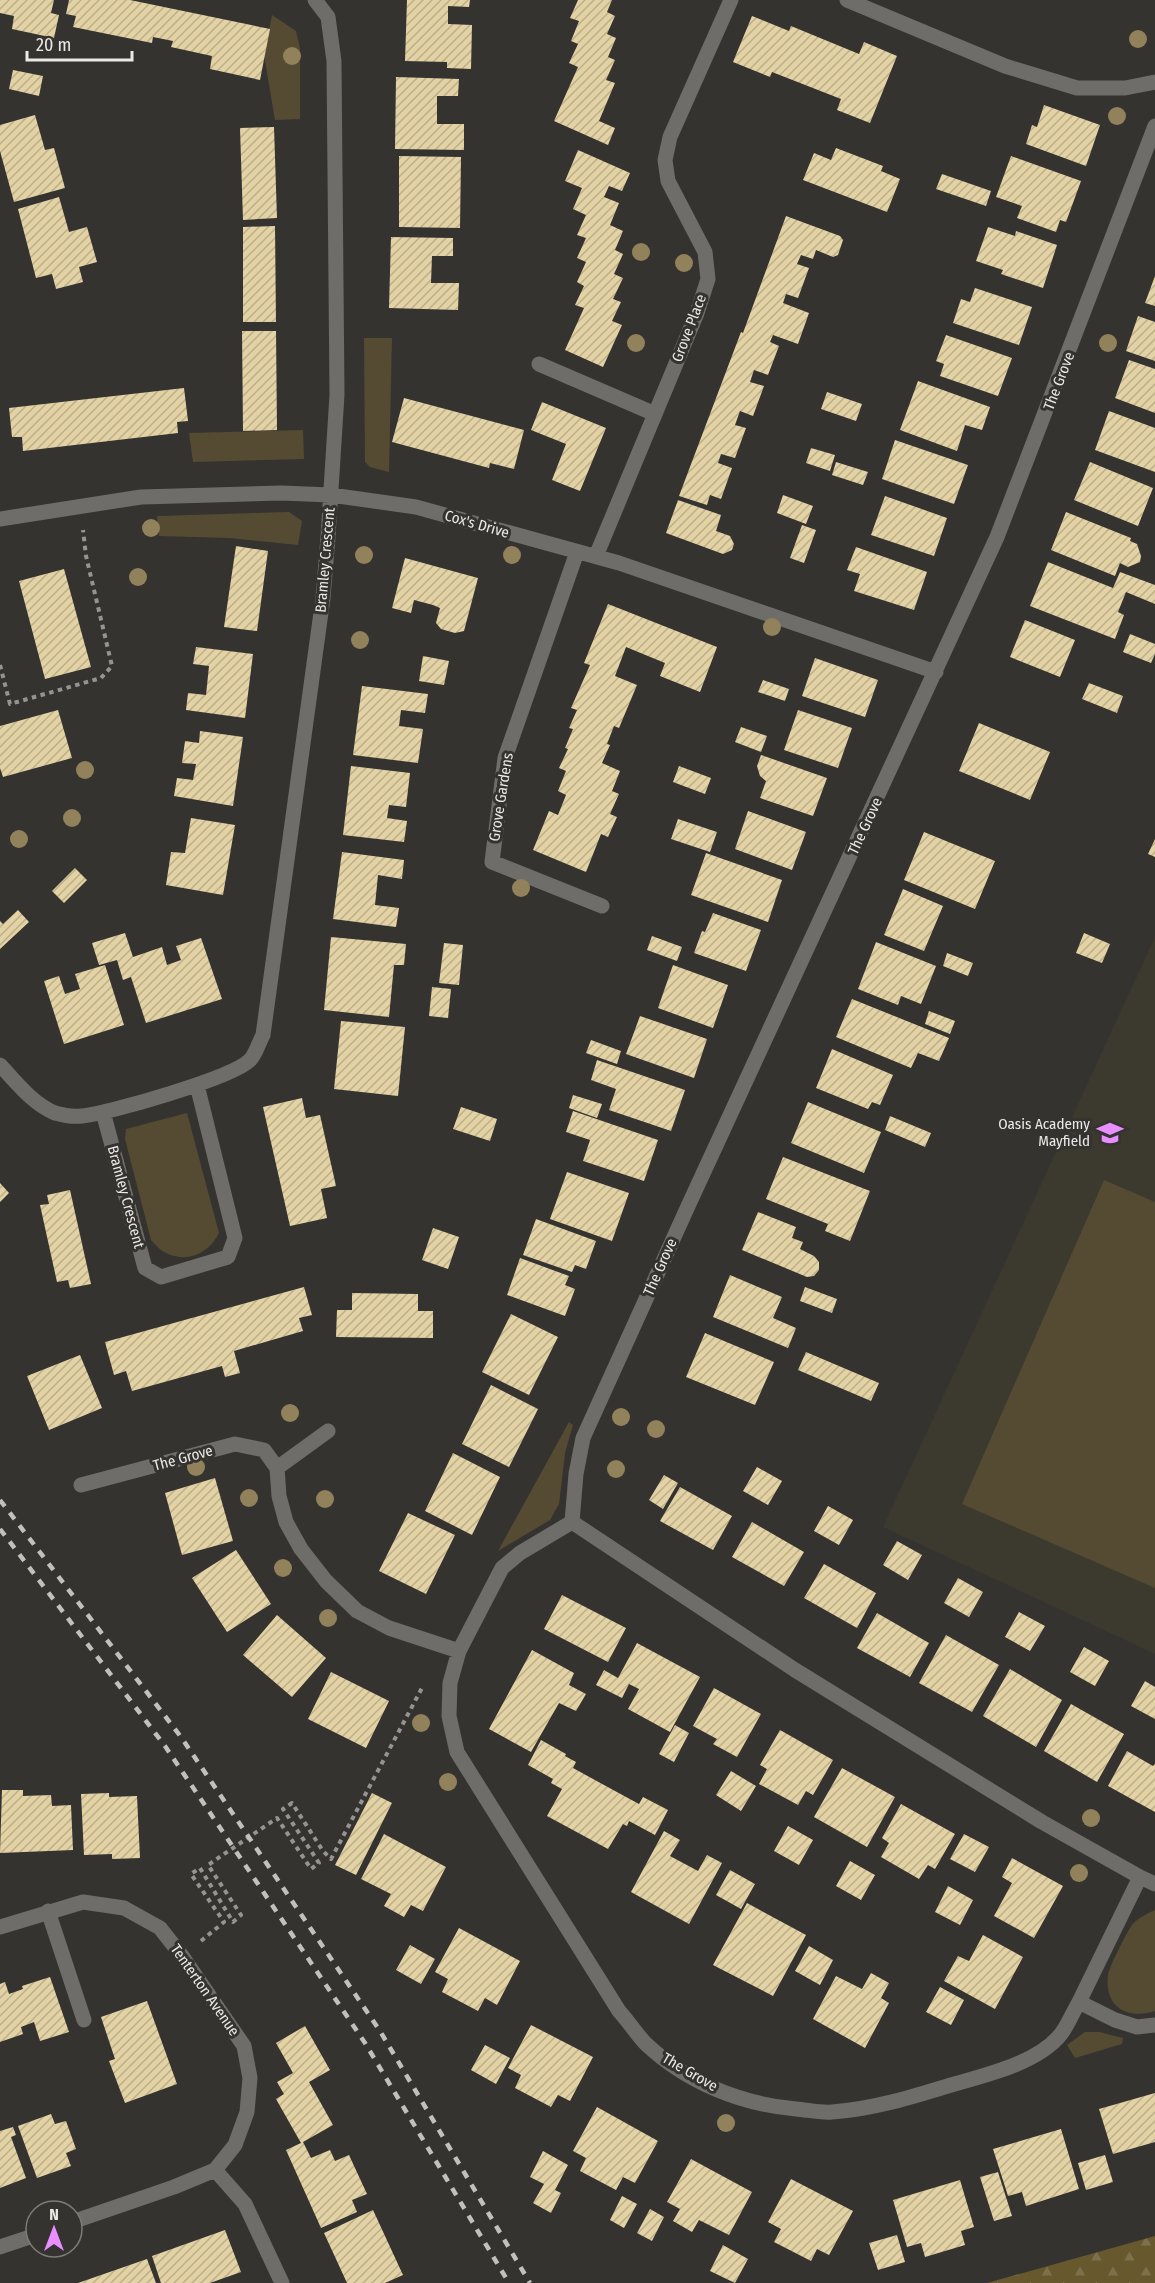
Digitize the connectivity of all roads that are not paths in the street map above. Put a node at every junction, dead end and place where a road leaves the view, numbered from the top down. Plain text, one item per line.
1 (315, 0) edge
2 (731, 0) edge
3 (847, 0) edge
4 (1155, 82) edge
5 (1155, 126) edge
6 (539, 364) dead end
7 (655, 414) junction
8 (331, 495) junction
9 (0, 519) edge
10 (577, 552) junction
11 (596, 556) junction
12 (936, 672) junction
13 (602, 906) dead end
14 (0, 1065) edge
15 (197, 1085) junction
16 (104, 1112) junction
17 (328, 1431) dead end
18 (277, 1468) junction
19 (81, 1485) dead end
20 (572, 1522) junction
21 (459, 1651) junction
22 (1140, 1877) junction
23 (1155, 1884) edge
24 (48, 1911) junction
25 (0, 1927) edge
26 (1078, 2002) junction
27 (84, 2020) dead end
28 (1155, 2025) edge
29 (215, 2170) junction
30 (84, 2218) edge
31 (24, 2239) edge
32 (0, 2247) edge
33 (282, 2283) edge

1 - 8 street, Bramley Crescent
2 - 7 street, Grove Place
3 - 4 street
5 - 12 street, The Grove
6 - 7 street
7 - 11 street, Grove Place
8 - 9 street, Cox's Drive
8 - 10 street, Cox's Drive
8 - 15 street, Bramley Crescent
10 - 11 street, Cox's Drive
10 - 13 street, Grove Gardens
11 - 12 street, Cox's Drive
12 - 20 street, The Grove
14 - 16 street, Bramley Crescent
15 - 16 street, Bramley Crescent
15 - 16 street, Bramley Crescent
17 - 18 street
18 - 19 street, The Grove
18 - 21 street
20 - 21 street, The Grove
20 - 22 street
21 - 26 street, The Grove
22 - 23 street
22 - 26 street, The Grove
24 - 25 street, Tenterton Avenue
24 - 27 street
24 - 29 street, Tenterton Avenue
26 - 28 street
29 - 30 street, Tenterton Avenue
29 - 33 street
31 - 32 street

